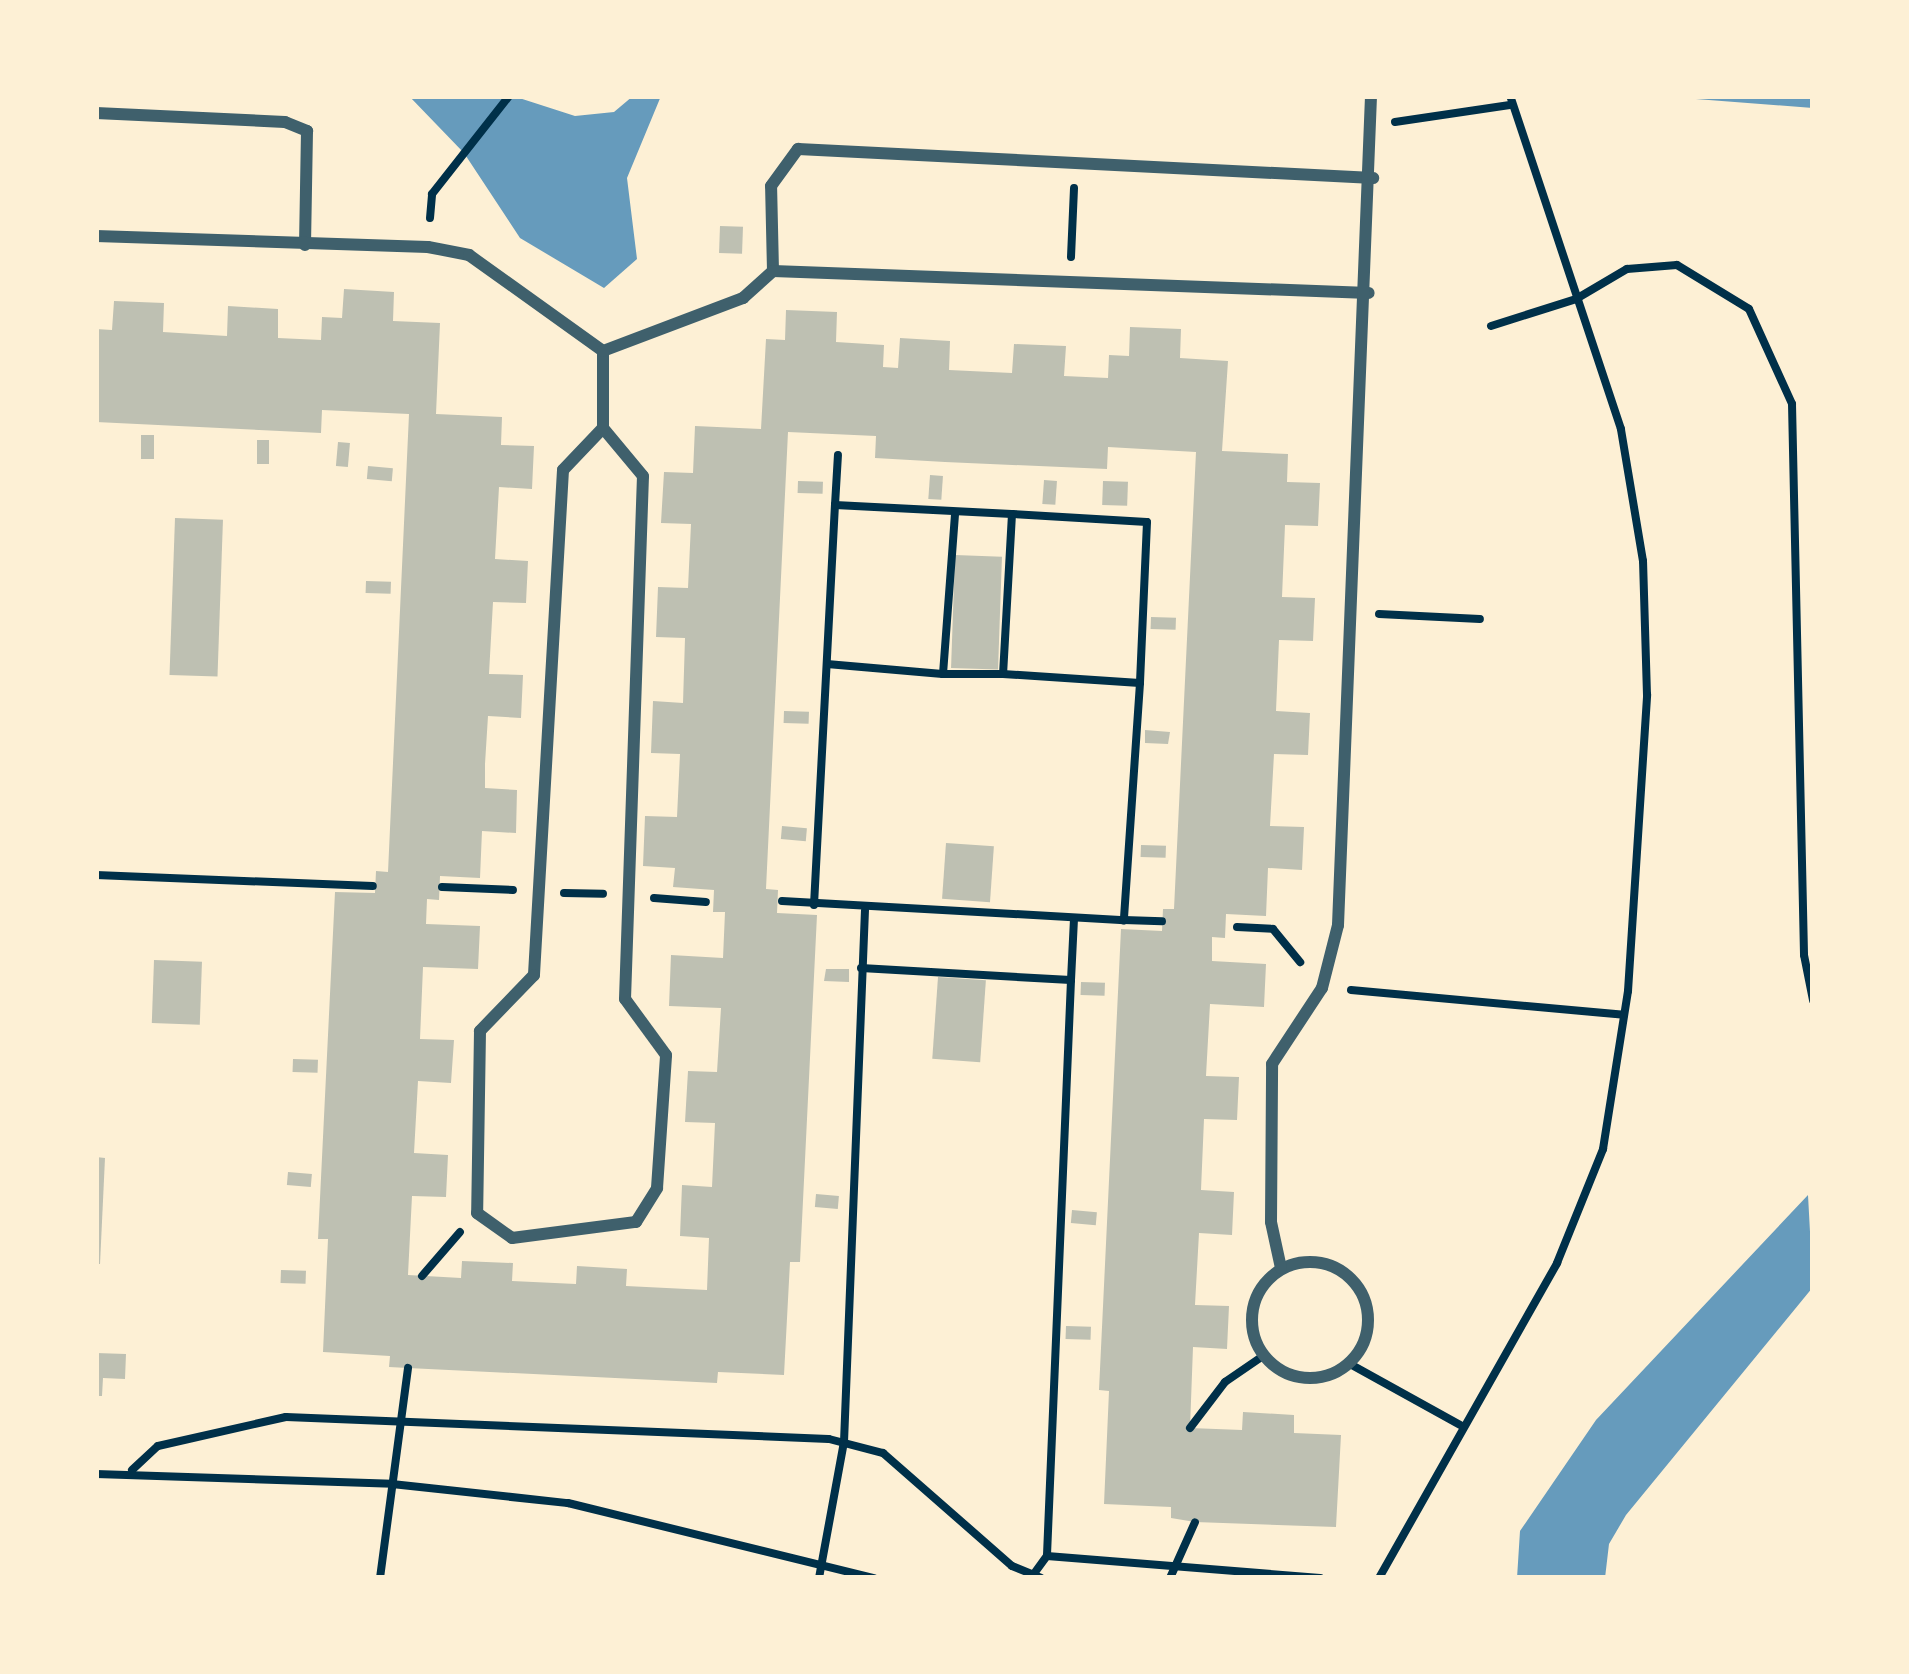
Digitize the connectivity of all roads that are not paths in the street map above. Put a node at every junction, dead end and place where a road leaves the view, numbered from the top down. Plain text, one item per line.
1 (1371, 96) edge
2 (96, 112) edge
3 (1373, 178) junction
4 (96, 236) edge
5 (305, 245) junction
6 (773, 271) junction
7 (1369, 293) junction
8 (603, 351) junction
9 (603, 428) junction
10 (1281, 1268) junction

1 - 3 street
2 - 5 street
3 - 6 street
3 - 7 street
4 - 5 street
5 - 8 street
6 - 7 street
6 - 8 street
7 - 10 street
8 - 9 street
9 - 9 street
10 - 10 street

